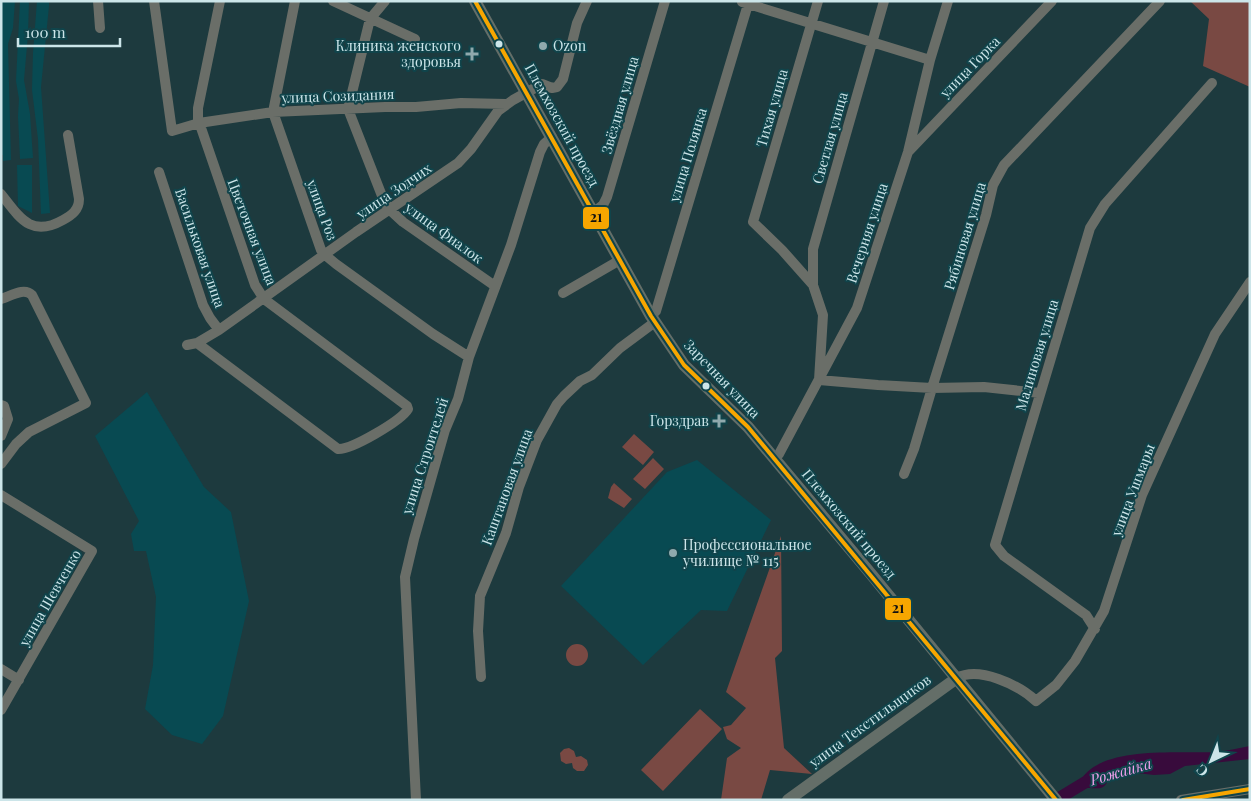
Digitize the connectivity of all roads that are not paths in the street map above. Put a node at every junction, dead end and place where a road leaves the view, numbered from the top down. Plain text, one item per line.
1 (98, 1) edge
2 (154, 1) edge
3 (220, 1) edge
4 (295, 1) edge
5 (333, 1) edge
6 (386, 1) edge
7 (475, 1) edge
8 (587, 1) edge
9 (665, 1) edge
10 (818, 1) edge
11 (884, 1) edge
12 (948, 1) edge
13 (1052, 1) edge
14 (1160, 1) edge
15 (746, 2) edge
16 (370, 19) junction
17 (812, 23) junction
18 (100, 28) dead end
19 (414, 39) dead end
20 (872, 43) junction
21 (930, 60) junction
22 (1212, 83) dead end
23 (526, 92) junction
24 (506, 104) junction
25 (348, 109) junction
26 (273, 112) junction
27 (198, 123) junction
28 (68, 135) dead end
29 (552, 137) junction
30 (908, 152) junction
31 (159, 172) dead end
32 (1, 194) edge
33 (390, 210) junction
34 (594, 212) junction
35 (325, 255) junction
36 (620, 260) junction
37 (1250, 282) edge
38 (813, 284) junction
39 (495, 286) junction
40 (563, 293) dead end
41 (1, 299) edge
42 (264, 299) junction
43 (653, 319) junction
44 (219, 330) junction
45 (192, 344) joint
46 (470, 357) junction
47 (819, 380) junction
48 (932, 388) junction
49 (1040, 393) junction
50 (2, 404) edge
51 (1, 436) edge
52 (775, 459) junction
53 (1, 464) edge
54 (904, 474) dead end
55 (1, 495) edge
56 (1095, 629) junction
57 (1, 669) edge
58 (481, 677) dead end
59 (957, 678) junction
60 (19, 680) junction
61 (1, 710) edge
62 (1250, 789) edge
63 (416, 800) edge
64 (788, 800) edge
65 (1056, 800) edge
66 (1182, 800) edge

1 - 18 street
2 - 27 street, улица Созидания
3 - 27 street, Цветочная улица
4 - 26 street
5 - 16 street
6 - 16 street
7 - 23 main road, Племхозский проезд
8 - 23 street, улица Зодчих
9 - 34 street, Звёздная улица
10 - 17 street, Тихая улица
11 - 20 street, Светлая улица
12 - 21 street, Вечерняя улица
13 - 30 street, улица Горка
14 - 48 street, Рябиновая улица
15 - 17 street
15 - 43 street, улица Полянка
16 - 19 street
16 - 25 street
17 - 20 street
17 - 38 street, Тихая улица
20 - 21 street
20 - 38 street, Светлая улица
21 - 30 street, Вечерняя улица
22 - 49 street, Малиновая улица
23 - 24 street, улица Зодчих
23 - 29 main road, Племхозский проезд
24 - 25 street, улица Созидания
24 - 33 street, улица Зодчих
25 - 26 street, улица Созидания
25 - 33 street, улица Фиалок
26 - 27 street, улица Созидания
26 - 35 street, улица Роз
27 - 42 street, Цветочная улица
28 - 32 street
29 - 34 main road, Племхозский проезд
29 - 39 street, улица Строителей
30 - 47 street, Вечерняя улица
31 - 44 street, Васильковая улица
33 - 35 street, улица Зодчих
33 - 39 street, улица Фиалок
34 - 36 main road, Племхозский проезд
35 - 42 street, улица Зодчих
35 - 46 street, улица Роз
36 - 40 street
36 - 43 main road, Племхозский проезд
37 - 56 street, улица Ушмары
38 - 47 street
39 - 46 street, улица Строителей
41 - 53 street
42 - 44 street, улица Зодчих
42 - 45 street, Цветочная улица
43 - 52 main road, Заречная улица
43 - 58 street, Каштановая улица
44 - 45 street, улица Зодчих
46 - 63 street, улица Строителей
47 - 48 street
47 - 52 street, Вечерняя улица
48 - 49 street
48 - 54 street, Рябиновая улица
49 - 56 street, Малиновая улица
50 - 51 street
52 - 59 main road, Племхозский проезд
55 - 60 street, улица Шевченко
56 - 59 street, улица Ушмары
57 - 60 street
59 - 64 main road, улица Текстильщиков
59 - 65 main road
60 - 61 street, улица Шевченко
62 - 66 street

